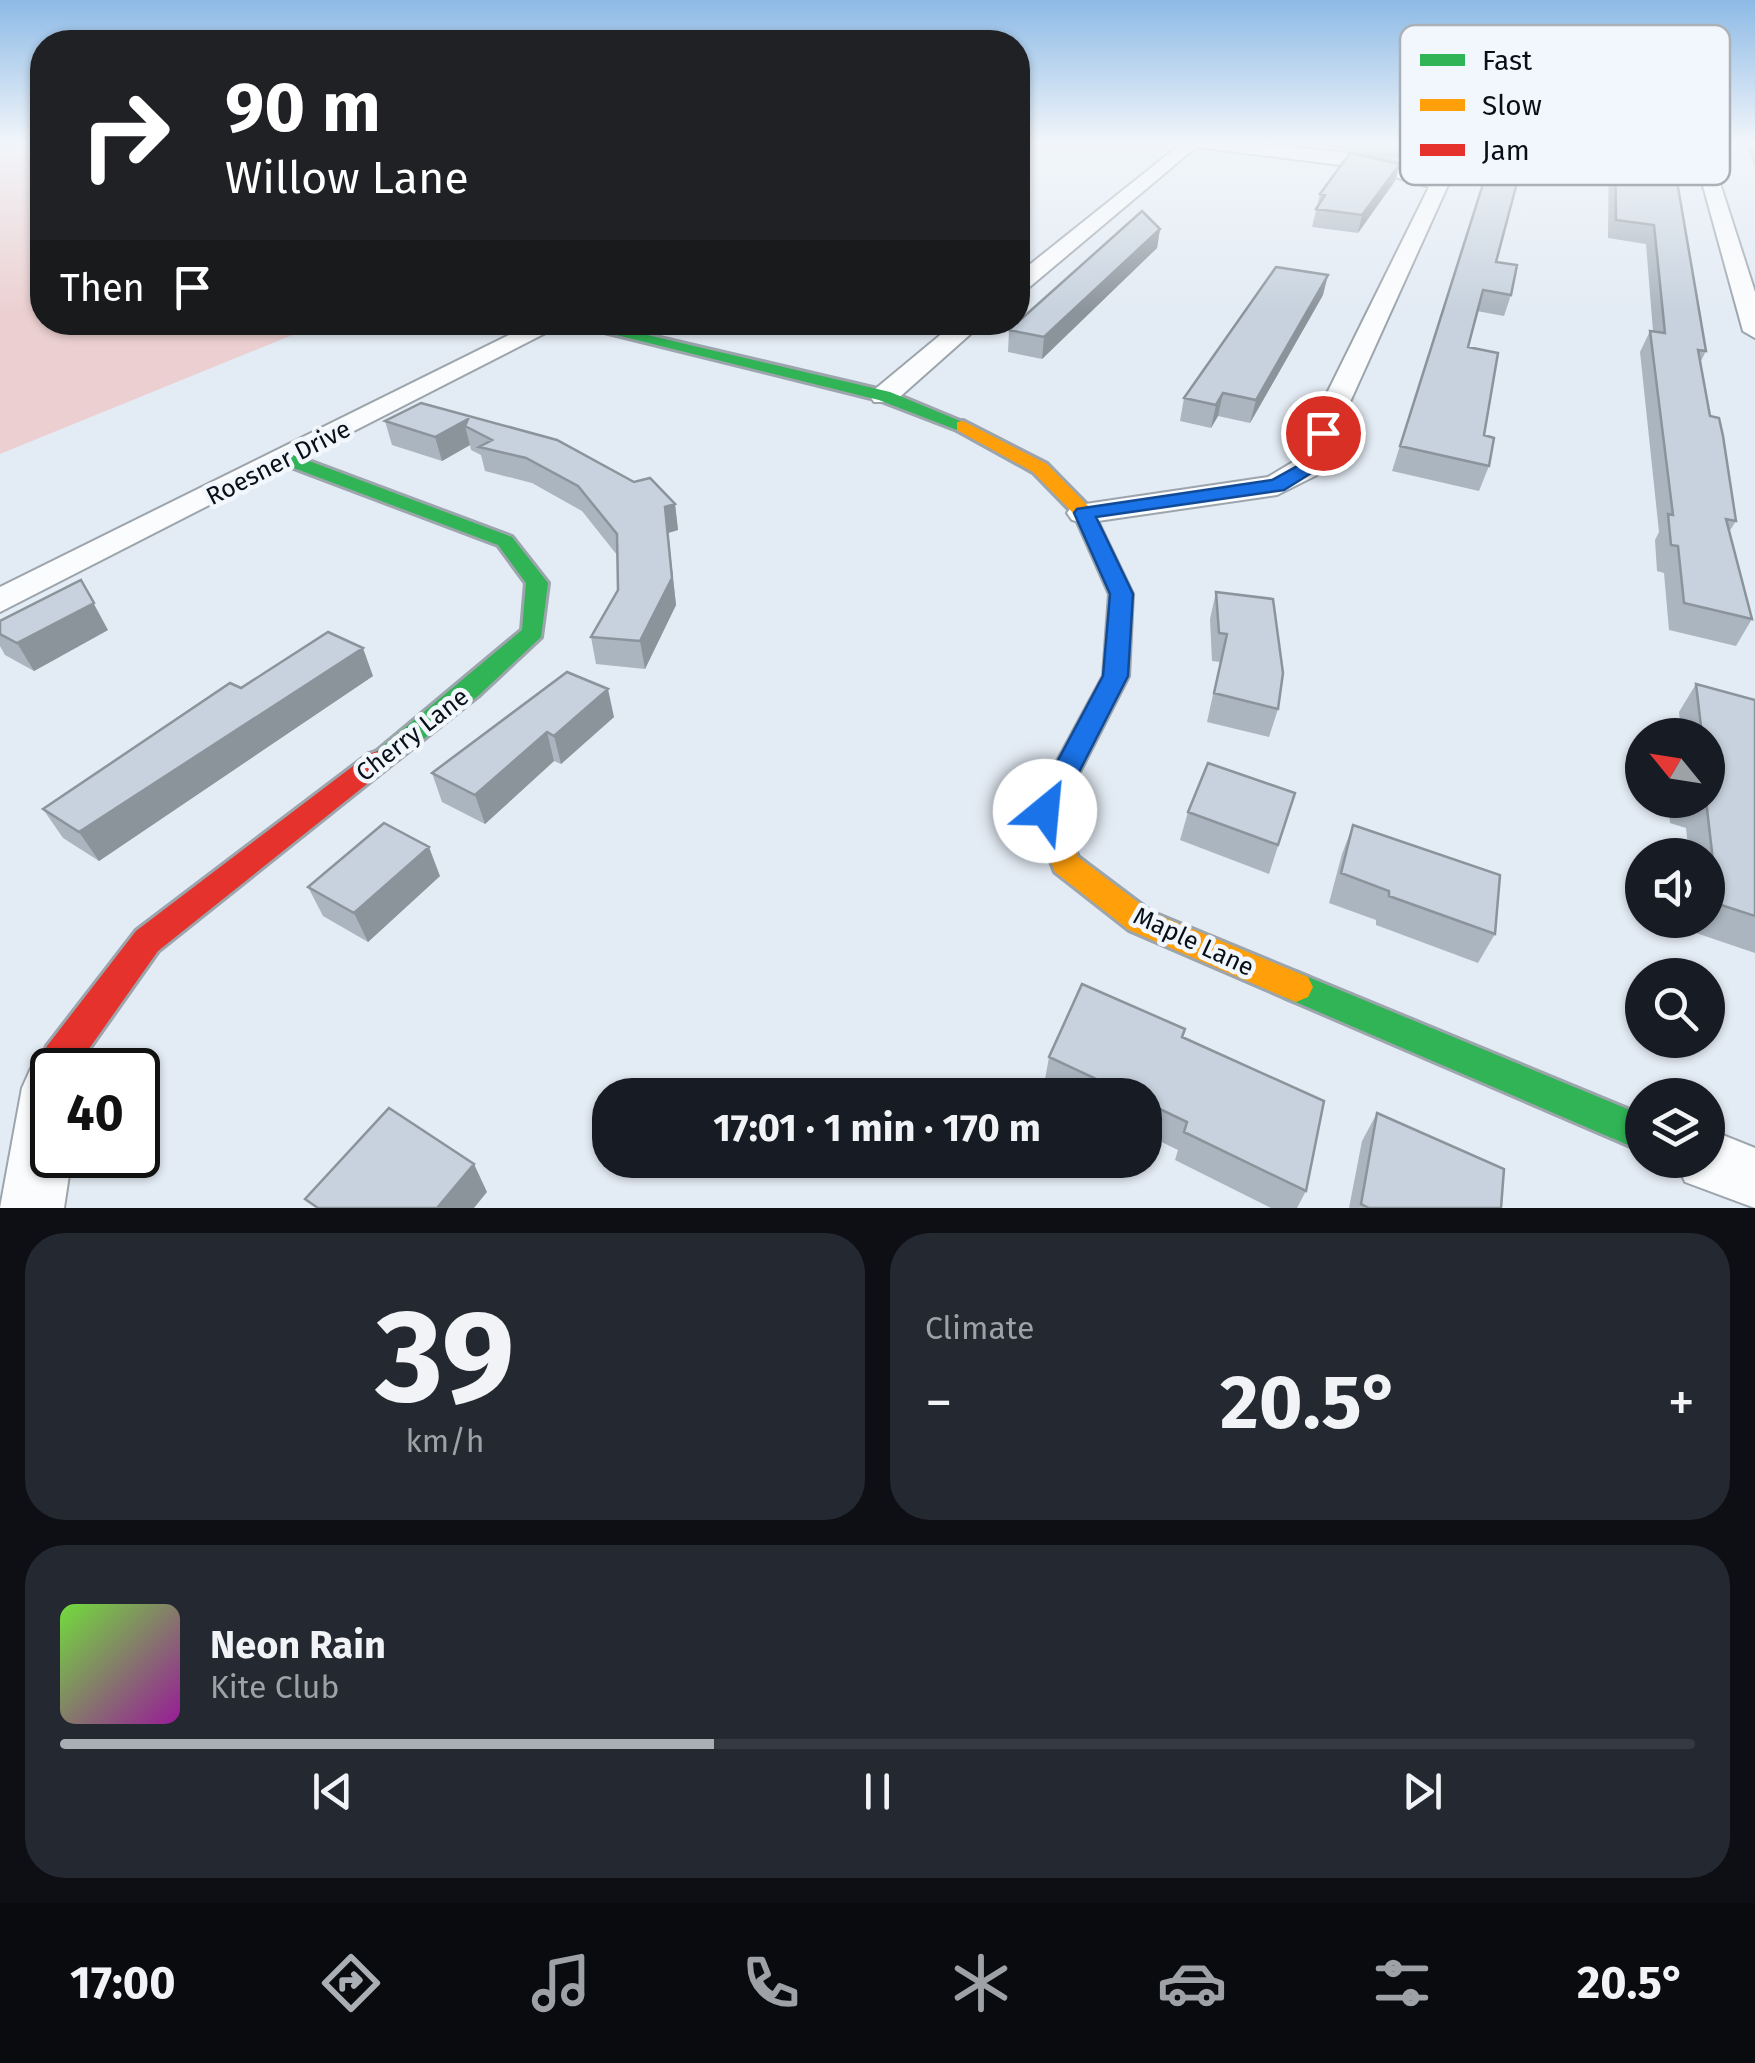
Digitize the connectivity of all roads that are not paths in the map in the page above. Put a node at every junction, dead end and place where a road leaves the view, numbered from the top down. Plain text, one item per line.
1 (1124, 199) edge
2 (1431, 199) edge
3 (1716, 199) edge
4 (1030, 276) edge
5 (1755, 331) edge
6 (529, 335) edge
7 (626, 335) edge
8 (957, 335) edge
9 (884, 396) junction
10 (286, 458) junction
11 (1084, 513) junction
12 (0, 601) edge
13 (66, 1048) edge
14 (1625, 1126) edge
15 (1725, 1168) edge
16 (36, 1178) edge
17 (1755, 1180) edge
18 (31, 1208) edge

1 - 4 street
2 - 11 street
3 - 5 street
6 - 10 street, Roesner Drive
7 - 9 street, Maple Lane
8 - 9 street
9 - 11 street, Maple Lane
10 - 12 street, Roesner Drive
10 - 13 street, Cherry Lane
11 - 14 street, Maple Lane
15 - 17 street
16 - 18 street

